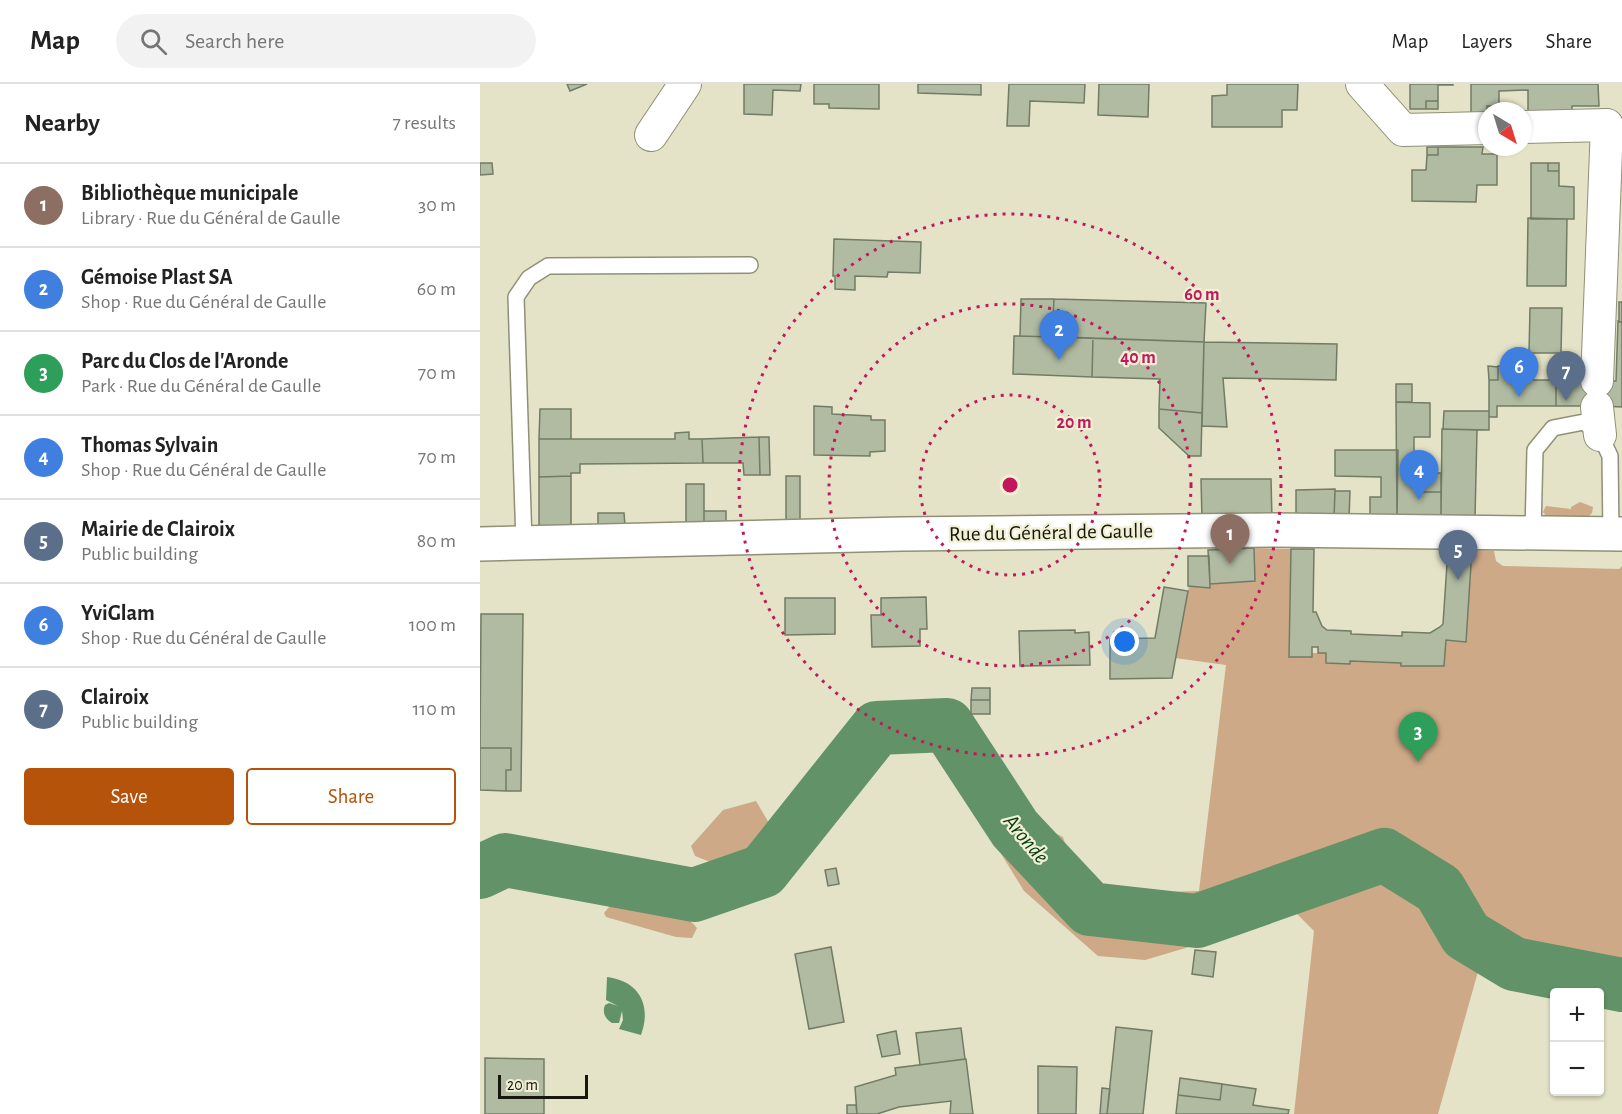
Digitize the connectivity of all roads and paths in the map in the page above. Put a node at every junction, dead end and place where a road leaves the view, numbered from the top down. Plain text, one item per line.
1 (685, 84) edge
2 (1362, 84) edge
3 (1532, 127) edge
4 (1478, 128) edge
5 (651, 135) dead end
6 (750, 265) dead end
7 (1598, 407) junction
8 (1533, 532) junction
9 (1616, 534) edge
10 (524, 543) junction
11 (480, 544) edge

1 - 5 street
2 - 4 street
3 - 7 street
6 - 10 lane
7 - 8 lane
7 - 9 lane
8 - 9 street, Rue du Général de Gaulle
8 - 10 street, Rue du Général de Gaulle
10 - 11 street, Rue du Général de Gaulle

